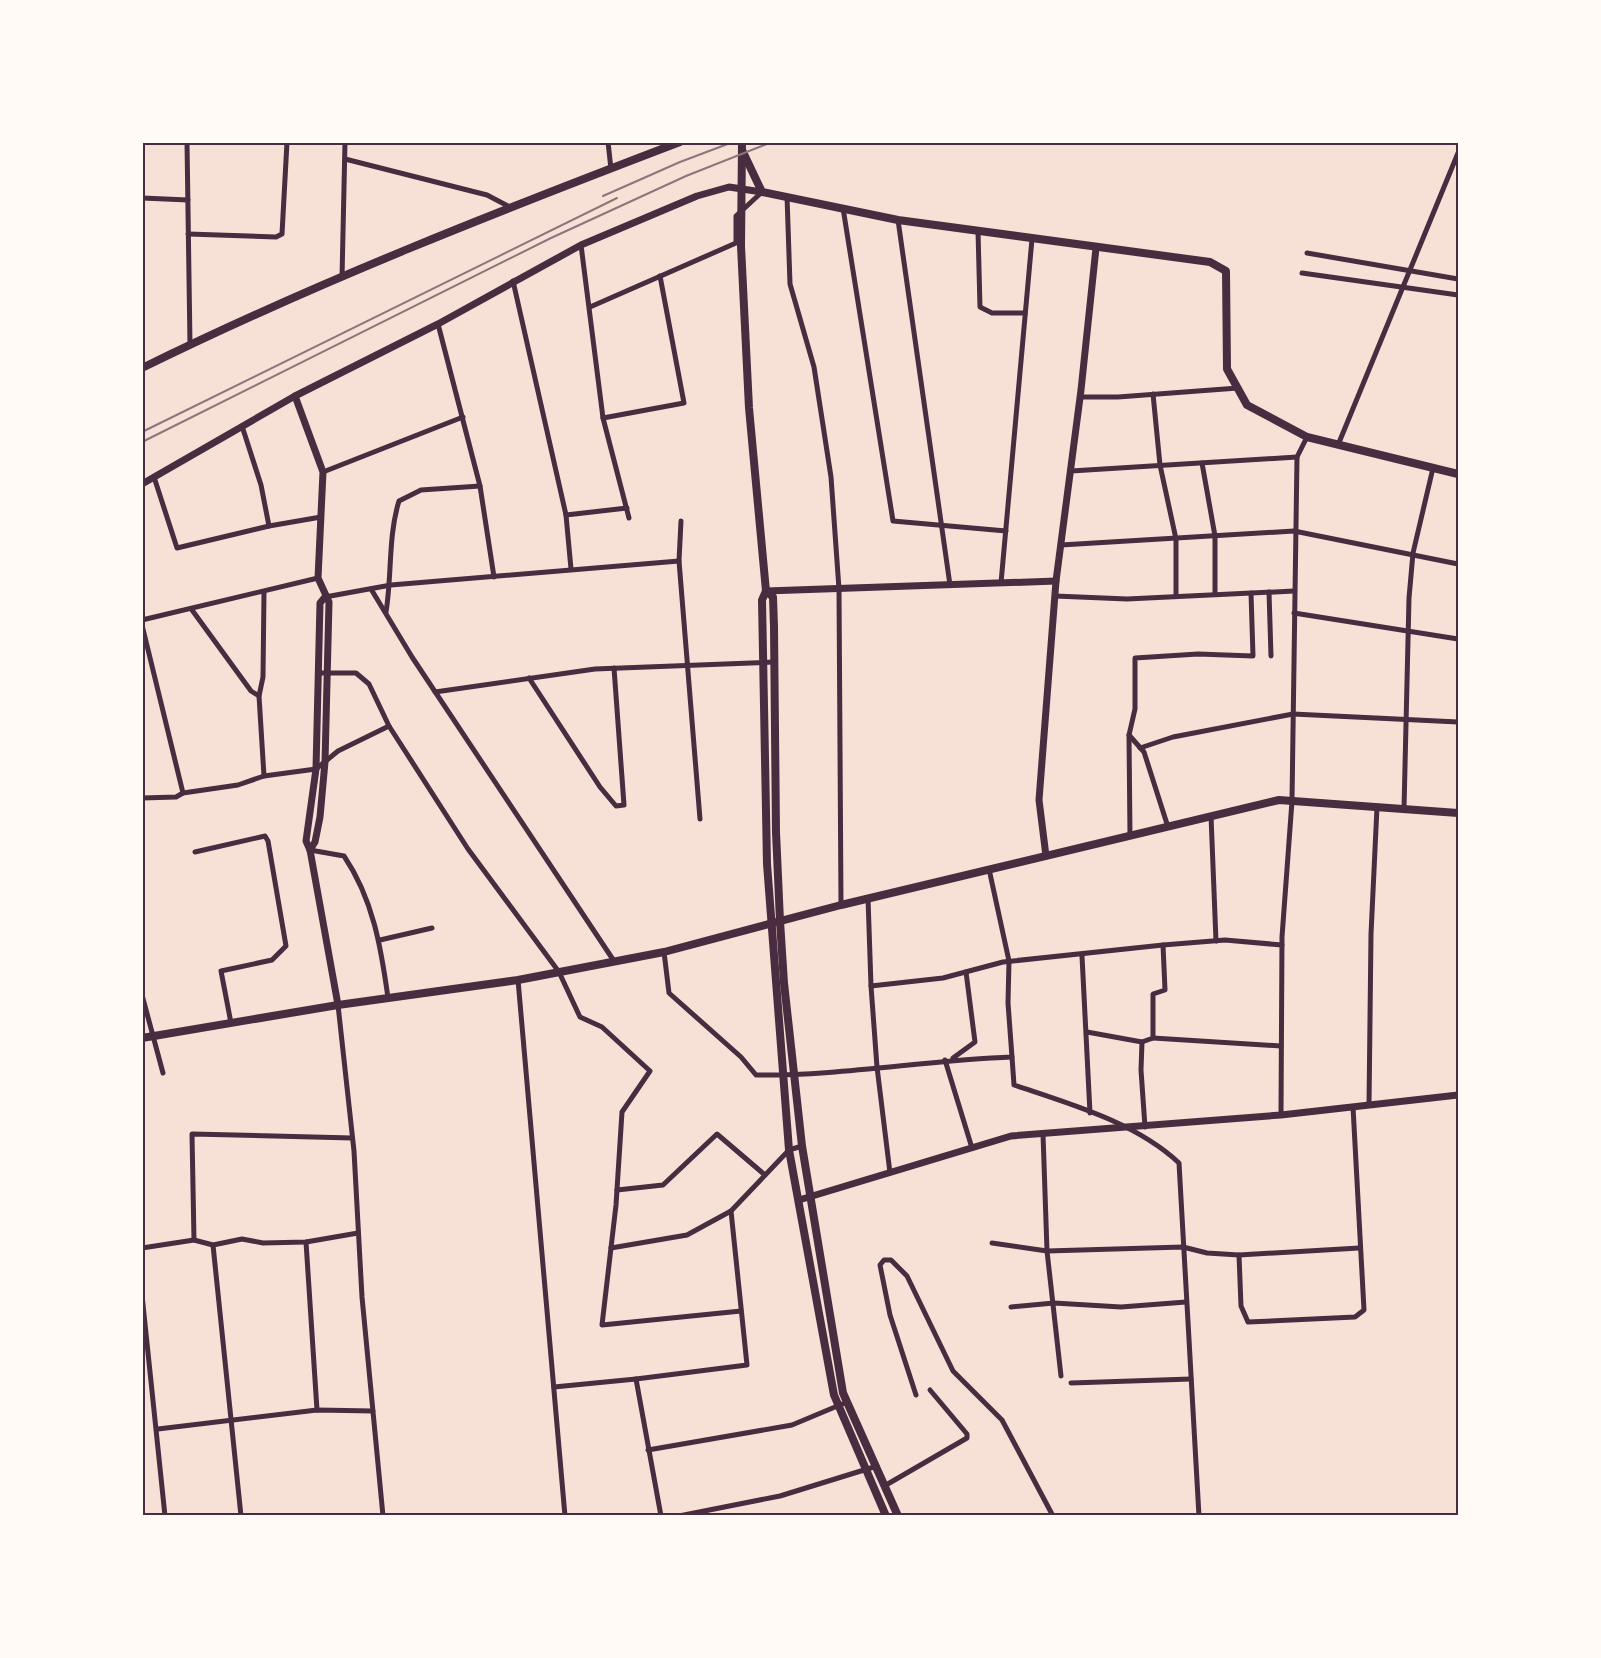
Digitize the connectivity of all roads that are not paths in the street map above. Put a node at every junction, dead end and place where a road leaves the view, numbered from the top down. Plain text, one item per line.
1 (187, 142) edge
2 (287, 142) edge
3 (345, 142) edge
4 (608, 142) edge
5 (740, 142) edge
6 (677, 143) edge
7 (1458, 153) edge
8 (345, 159) junction
9 (611, 169) junction
10 (762, 192) junction
11 (787, 196) junction
12 (142, 198) edge
13 (188, 200) junction
14 (510, 207) junction
15 (843, 207) junction
16 (898, 220) junction
17 (978, 231) junction
18 (188, 234) junction
19 (1032, 239) junction
20 (581, 245) junction
21 (1096, 248) junction
22 (1307, 253) dead end
23 (1411, 272) junction
24 (1302, 273) dead end
25 (660, 276) junction
26 (342, 278) junction
27 (1458, 279) edge
28 (513, 280) junction
29 (1404, 287) junction
30 (1458, 295) edge
31 (590, 307) junction
32 (1025, 313) junction
33 (438, 324) junction
34 (190, 345) junction
35 (142, 368) edge
36 (1238, 388) junction
37 (1153, 394) junction
38 (295, 396) junction
39 (1080, 397) junction
40 (463, 417) junction
41 (603, 418) junction
42 (242, 426) junction
43 (1307, 437) junction
44 (1338, 445) junction
45 (1296, 457) junction
46 (1202, 463) junction
47 (1160, 465) junction
48 (1433, 468) junction
49 (1071, 471) junction
50 (323, 472) junction
51 (1458, 474) edge
52 (154, 477) junction
53 (142, 484) edge
54 (480, 486) junction
55 (627, 508) junction
56 (566, 514) junction
57 (321, 517) junction
58 (629, 518) dead end
59 (681, 521) dead end
60 (269, 526) junction
61 (941, 526) junction
62 (1006, 531) junction
63 (1294, 531) junction
64 (1215, 536) junction
65 (1176, 539) junction
66 (1061, 545) junction
67 (1413, 554) junction
68 (679, 561) junction
69 (1458, 564) edge
70 (571, 569) junction
71 (494, 577) junction
72 (318, 578) junction
73 (1056, 581) junction
74 (1001, 583) junction
75 (391, 585) junction
76 (950, 585) junction
77 (371, 589) junction
78 (839, 589) junction
79 (766, 591) junction
80 (1294, 591) junction
81 (264, 592) junction
82 (1269, 592) junction
83 (1251, 593) junction
84 (1215, 594) junction
85 (1055, 596) junction
86 (1176, 596) junction
87 (325, 597) junction
88 (192, 610) junction
89 (1294, 613) junction
90 (386, 614) junction
91 (142, 620) edge
92 (142, 625) edge
93 (1408, 630) junction
94 (1458, 639) edge
95 (1271, 656) dead end
96 (775, 662) junction
97 (764, 663) junction
98 (688, 665) junction
99 (614, 668) junction
100 (322, 673) junction
101 (529, 678) junction
102 (435, 692) junction
103 (259, 696) junction
104 (1293, 714) junction
105 (1406, 719) junction
106 (1458, 722) edge
107 (389, 726) junction
108 (1129, 735) junction
109 (1140, 748) junction
110 (325, 762) junction
111 (316, 769) junction
112 (264, 776) junction
113 (183, 793) junction
114 (142, 798) edge
115 (1292, 801) junction
116 (1377, 807) junction
117 (1404, 809) junction
118 (1458, 813) edge
119 (1210, 816) junction
120 (700, 819) dead end
121 (1168, 827) junction
122 (1130, 836) junction
123 (310, 850) junction
124 (195, 852) dead end
125 (1046, 856) junction
126 (989, 869) junction
127 (868, 898) junction
128 (842, 905) junction
129 (780, 921) junction
130 (770, 923) junction
131 (432, 928) dead end
132 (380, 940) junction
133 (1216, 940) junction
134 (1163, 945) junction
135 (1282, 945) junction
136 (664, 952) junction
137 (1082, 956) junction
138 (614, 961) junction
139 (1009, 961) junction
140 (559, 972) junction
141 (966, 972) junction
142 (518, 980) junction
143 (872, 986) junction
144 (142, 995) edge
145 (388, 998) junction
146 (338, 1005) junction
147 (231, 1023) junction
148 (1087, 1032) junction
149 (153, 1036) junction
150 (142, 1038) edge
151 (1153, 1038) junction
152 (1142, 1042) junction
153 (1281, 1046) junction
154 (1012, 1057) junction
155 (948, 1059) junction
156 (877, 1068) junction
157 (163, 1073) dead end
158 (782, 1075) junction
159 (794, 1075) junction
160 (1458, 1095) edge
161 (1369, 1105) junction
162 (1353, 1107) junction
163 (1090, 1113) junction
164 (1281, 1115) junction
165 (1145, 1126) junction
166 (1126, 1128) junction
167 (1042, 1134) junction
168 (352, 1138) junction
169 (802, 1146) junction
170 (972, 1148) junction
171 (789, 1150) junction
172 (890, 1173) junction
173 (765, 1175) junction
174 (617, 1190) junction
175 (811, 1197) junction
176 (799, 1200) junction
177 (731, 1210) junction
178 (358, 1233) junction
179 (194, 1240) junction
180 (306, 1242) junction
181 (992, 1243) dead end
182 (213, 1245) junction
183 (1183, 1247) junction
184 (142, 1248) edge
185 (611, 1248) junction
186 (1359, 1248) junction
187 (1047, 1251) junction
188 (1239, 1255) junction
189 (142, 1295) edge
190 (1054, 1302) junction
191 (1186, 1302) junction
192 (1011, 1307) dead end
193 (741, 1311) junction
194 (1060, 1376) dead end
195 (636, 1379) junction
196 (1191, 1379) junction
197 (1071, 1383) dead end
198 (554, 1386) junction
199 (930, 1390) dead end
200 (916, 1395) dead end
201 (847, 1402) junction
202 (839, 1407) junction
203 (316, 1410) junction
204 (373, 1411) junction
205 (231, 1421) junction
206 (158, 1429) junction
207 (648, 1450) junction
208 (876, 1466) junction
209 (867, 1470) junction
210 (886, 1485) junction
211 (165, 1515) edge
212 (241, 1515) edge
213 (383, 1515) edge
214 (565, 1515) edge
215 (661, 1515) edge
216 (679, 1515) edge
217 (886, 1515) edge
218 (898, 1515) edge
219 (1053, 1515) edge
220 (1199, 1515) edge

1 - 13 street
2 - 18 street
3 - 8 street
4 - 9 street
5 - 10 main road
5 - 79 main road
6 - 9 main road
7 - 23 street
8 - 14 street
8 - 26 street
9 - 14 main road
10 - 11 main road
10 - 20 street
10 - 25 street
11 - 15 main road
11 - 78 street
12 - 13 street
13 - 18 street
14 - 26 main road
15 - 16 main road
15 - 61 street
16 - 17 main road
16 - 61 street
17 - 19 main road
17 - 32 street
18 - 34 street
19 - 21 main road
19 - 32 street
20 - 28 street
20 - 31 street
21 - 36 main road
21 - 39 street
22 - 23 street
23 - 27 street
23 - 29 street
24 - 29 street
25 - 31 street
25 - 41 street
26 - 34 main road
28 - 33 street
28 - 56 street
29 - 30 street
29 - 44 street
31 - 41 street
32 - 62 street
33 - 38 street
33 - 40 street
34 - 35 main road
36 - 37 street
36 - 43 main road
37 - 39 street
37 - 47 street
38 - 42 street
38 - 50 street
39 - 49 street
40 - 50 street
40 - 54 street
41 - 55 street
42 - 52 street
42 - 60 street
43 - 44 main road
43 - 45 street
44 - 48 main road
45 - 46 street
45 - 63 street
46 - 47 street
46 - 64 street
47 - 49 street
47 - 65 street
48 - 51 main road
48 - 67 street
49 - 66 street
50 - 57 street
52 - 53 street
52 - 60 street
54 - 71 street
54 - 75 street
55 - 56 street
55 - 58 street
56 - 70 street
57 - 60 street
57 - 72 street
59 - 68 street
61 - 62 street
61 - 76 street
62 - 74 street
63 - 64 street
63 - 67 street
63 - 80 street
64 - 65 street
64 - 84 street
65 - 66 street
65 - 86 street
66 - 73 street
67 - 69 street
67 - 93 street
68 - 70 street
68 - 98 street
70 - 71 street
71 - 75 street
72 - 81 street
72 - 87 street
73 - 74 street
73 - 85 street
74 - 76 street
75 - 77 street
75 - 90 street
76 - 78 street
77 - 87 street
77 - 90 street
78 - 79 street
78 - 128 street
79 - 96 main road
79 - 97 main road
80 - 82 street
80 - 89 street
81 - 88 street
81 - 103 street
82 - 83 street
82 - 95 street
83 - 84 street
83 - 108 street
84 - 86 street
85 - 86 street
85 - 125 street
87 - 100 street
88 - 91 street
88 - 103 street
89 - 93 street
89 - 104 street
90 - 102 street
92 - 113 street
93 - 94 street
93 - 105 street
96 - 97 street
96 - 129 main road
97 - 98 street
97 - 130 main road
98 - 99 street
98 - 120 street
99 - 101 street
99 - 101 street
100 - 107 street
100 - 110 street
100 - 111 street
101 - 102 street
102 - 138 street
103 - 112 street
104 - 105 street
104 - 109 street
104 - 115 street
105 - 106 street
105 - 117 street
107 - 110 street
107 - 140 street
108 - 109 street
108 - 122 street
109 - 121 street
110 - 111 street
110 - 123 street
111 - 112 street
111 - 123 street
112 - 113 street
113 - 114 street
115 - 116 main road
115 - 119 main road
115 - 135 street
116 - 117 main road
116 - 161 street
117 - 118 main road
119 - 121 main road
119 - 133 street
121 - 122 main road
122 - 125 main road
123 - 132 street
123 - 146 street
124 - 147 street
125 - 126 main road
126 - 127 main road
126 - 139 street
127 - 128 main road
127 - 143 street
128 - 129 main road
129 - 130 main road
129 - 159 main road
130 - 136 main road
130 - 158 main road
131 - 132 street
132 - 145 street
133 - 134 street
133 - 135 street
134 - 137 street
134 - 151 street
135 - 153 street
136 - 138 main road
136 - 158 street
137 - 139 street
137 - 148 street
138 - 140 main road
139 - 141 street
139 - 154 street
140 - 142 main road
140 - 174 street
141 - 143 street
141 - 155 street
142 - 145 main road
142 - 198 street
143 - 156 street
144 - 149 street
145 - 146 main road
146 - 147 main road
146 - 168 street
147 - 149 main road
148 - 152 street
148 - 163 street
149 - 150 main road
149 - 157 street
151 - 152 street
151 - 153 street
152 - 165 street
153 - 164 street
154 - 155 street
154 - 163 street
155 - 156 street
155 - 170 street
156 - 159 street
156 - 172 street
158 - 159 street
158 - 171 main road
159 - 169 main road
160 - 161 street
161 - 162 street
162 - 164 street
162 - 186 street
163 - 166 street
164 - 165 street
165 - 166 street
166 - 167 street
166 - 183 street
167 - 170 street
167 - 187 street
168 - 178 street
168 - 179 street
169 - 171 street
169 - 175 main road
170 - 172 street
171 - 173 street
171 - 176 main road
172 - 175 street
173 - 174 street
173 - 177 street
174 - 185 street
175 - 176 street
175 - 201 main road
176 - 202 main road
177 - 185 street
177 - 193 street
178 - 180 street
178 - 204 street
179 - 182 street
179 - 184 street
180 - 182 street
180 - 203 street
181 - 187 street
182 - 205 street
183 - 187 street
183 - 188 street
183 - 191 street
185 - 193 street
186 - 188 street
186 - 188 street
187 - 190 street
189 - 206 street
190 - 191 street
190 - 192 street
190 - 194 street
191 - 196 street
193 - 195 street
195 - 198 street
195 - 207 street
196 - 197 street
196 - 220 street
198 - 214 street
199 - 210 street
200 - 219 street
201 - 202 street
201 - 208 main road
202 - 207 street
202 - 209 main road
203 - 204 street
203 - 205 street
204 - 213 street
205 - 206 street
205 - 212 street
206 - 211 street
207 - 215 street
208 - 209 street
208 - 210 main road
209 - 216 street
209 - 217 main road
210 - 218 main road

